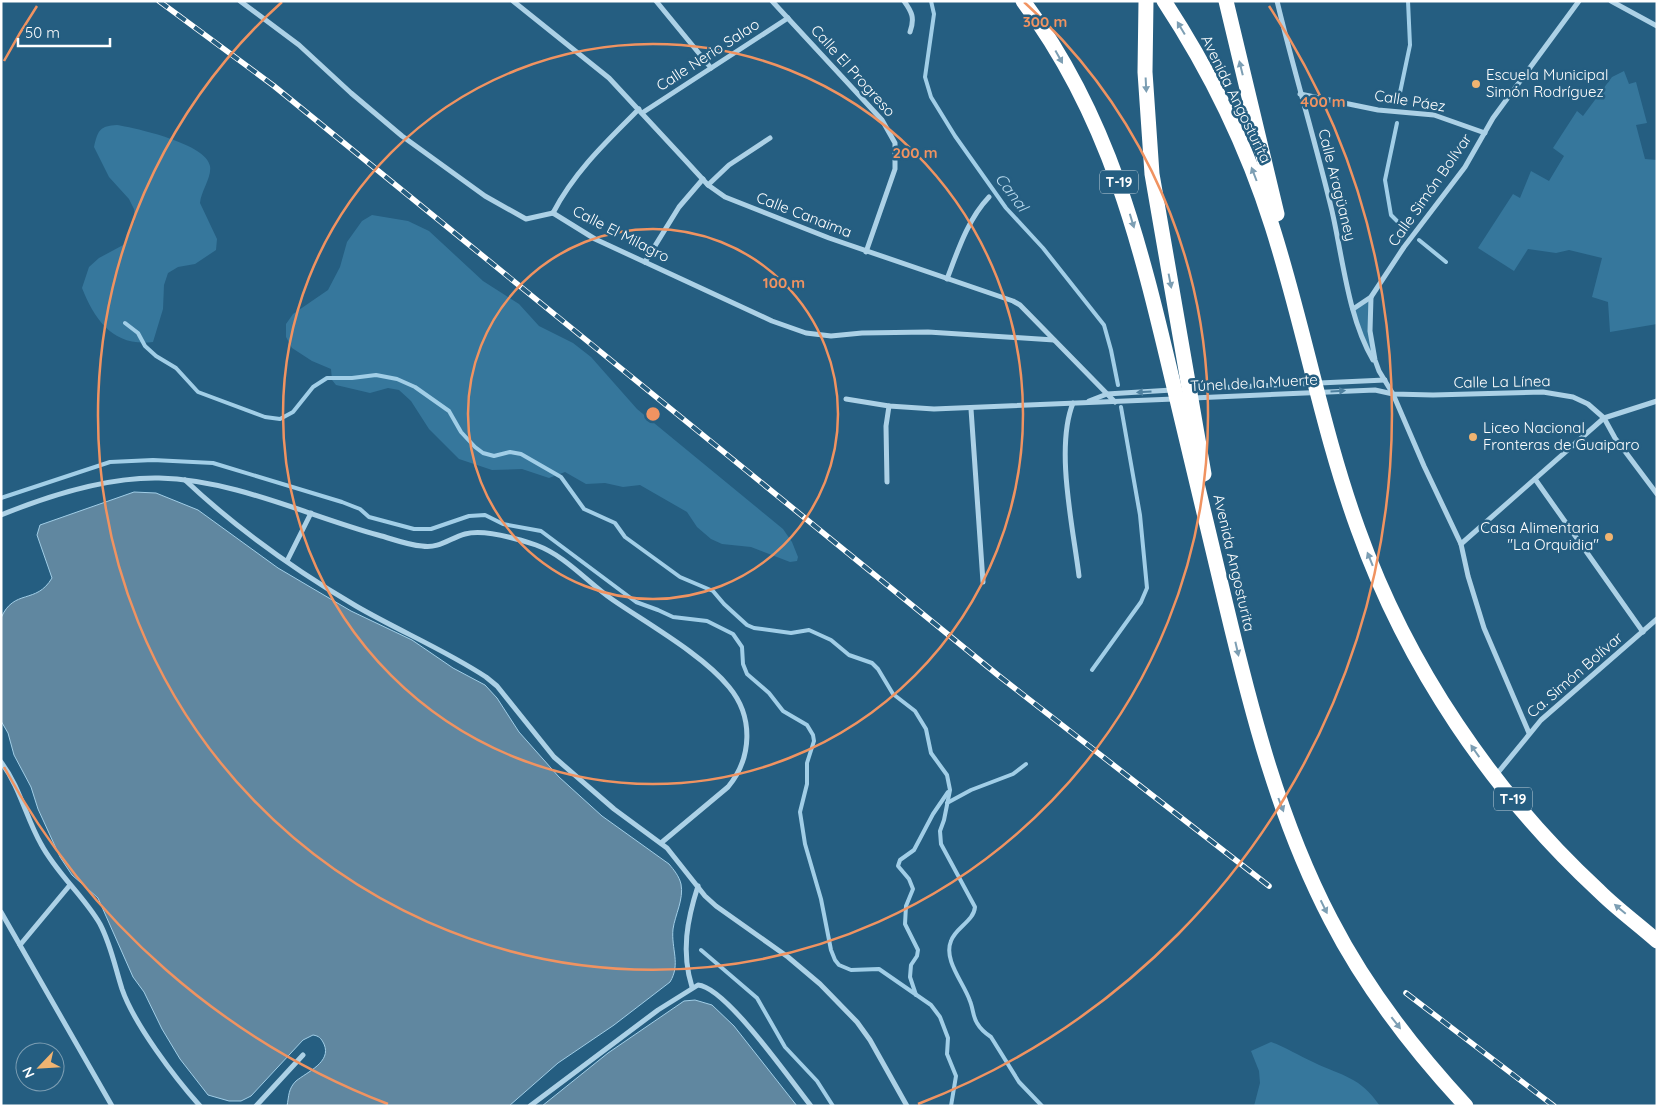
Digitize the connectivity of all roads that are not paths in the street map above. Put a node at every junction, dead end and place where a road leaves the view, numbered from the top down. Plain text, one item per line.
1 (240, 1) edge
2 (513, 1) edge
3 (656, 1) edge
4 (772, 1) edge
5 (904, 1) edge
6 (1023, 1) edge
7 (1146, 1) edge
8 (1226, 1) edge
9 (1579, 1) edge
10 (1611, 1) edge
11 (1165, 2) edge
12 (1280, 2) edge
13 (788, 18) junction
14 (1657, 26) edge
15 (910, 32) dead end
16 (711, 68) junction
17 (1300, 94) junction
18 (641, 111) junction
19 (1485, 133) junction
20 (770, 138) dead end
21 (702, 179) junction
22 (708, 184) junction
23 (989, 197) dead end
24 (553, 213) junction
25 (866, 252) junction
26 (645, 262) junction
27 (947, 279) junction
28 (1372, 297) junction
29 (1353, 309) junction
30 (1054, 340) junction
31 (1309, 354) junction
32 (1379, 371) junction
33 (1385, 380) junction
34 (1107, 394) junction
35 (1393, 394) junction
36 (846, 399) dead end
37 (1657, 401) edge
38 (1087, 402) junction
39 (1115, 402) junction
40 (1073, 403) junction
41 (889, 406) junction
42 (971, 409) junction
43 (1187, 410) junction
44 (1604, 418) junction
45 (1535, 479) junction
46 (185, 480) junction
47 (887, 482) dead end
48 (1657, 494) edge
49 (311, 513) junction
50 (1, 515) edge
51 (1462, 544) junction
52 (287, 561) junction
53 (1079, 576) dead end
54 (983, 582) dead end
55 (1657, 620) edge
56 (1643, 632) junction
57 (1529, 732) junction
58 (1, 762) edge
59 (1494, 777) junction
60 (661, 843) junction
61 (70, 885) junction
62 (698, 886) junction
63 (1, 912) edge
64 (1657, 941) edge
65 (20, 945) junction
66 (692, 987) junction
67 (303, 1055) dead end
68 (112, 1106) edge
69 (200, 1106) edge
70 (256, 1106) edge
71 (530, 1106) edge
72 (811, 1106) edge
73 (907, 1106) edge
74 (1466, 1106) edge

1 - 24 street, Calle El Milagro
2 - 18 street, Calle Canaima
3 - 16 street
4 - 13 street, Calle El Progreso
5 - 15 street
6 -> 43 highway, T-19
7 -> 43 highway
31 -> 8 highway
9 - 19 street, Calle Simón Bolívar
10 - 14 street
31 -> 11 highway, Avenida Angosturita / T-19
12 - 17 street, Calle Aragüaney
13 - 16 street, Calle Nerio Salao
13 - 25 street, Calle El Progreso
16 - 18 street, Calle Nerio Salao
17 - 19 street, Calle Páez
17 - 29 street, Calle Aragüaney
18 - 21 street, Calle Canaima
18 - 24 street, Calle Nerio Salao
19 - 28 street, Calle Simón Bolívar
20 - 22 street
21 - 22 street, Calle Canaima
21 - 26 street
22 - 25 street, Calle Canaima
23 - 27 street
24 - 26 street, Calle El Milagro
25 - 27 street, Calle Canaima
26 - 30 street, Calle El Milagro
27 - 30 street, Calle Canaima
28 - 29 street
28 - 32 street
29 - 32 street, Calle Aragüaney
30 - 34 street, Calle Canaima
59 -> 31 highway, Avenida Angosturita / T-19
32 - 33 street
33 -> 34 street, Túnel de la Muerte
33 - 35 street
34 - 38 street, Túnel de la Muerte
34 - 39 street, Calle Canaima
39 -> 35 street, Túnel de la Muerte
35 - 44 street, Calle La Línea
35 - 51 street
36 - 41 street
37 - 44 street
38 - 39 street, Túnel de la Muerte
38 - 40 street
40 - 42 street
40 - 53 street
41 - 42 street
41 - 47 street
42 - 54 street
43 -> 74 highway, Avenida Angosturita
44 - 45 street
44 - 48 street
45 - 51 street
45 - 56 street
46 - 49 street
46 - 50 street
46 - 52 street
49 - 52 street
49 - 60 street
51 - 57 street
52 - 60 street
55 - 56 street, Ca. Simón Bolívar
56 - 57 street, Ca. Simón Bolívar
57 - 59 street, Ca. Simón Bolívar
58 - 61 street
64 -> 59 highway, Avenida Angosturita / T-19
60 - 62 street
61 - 65 street
61 - 69 street
62 - 66 street
62 - 73 street
63 - 65 street
65 - 68 street
66 - 71 street
66 - 72 street
67 - 70 street

